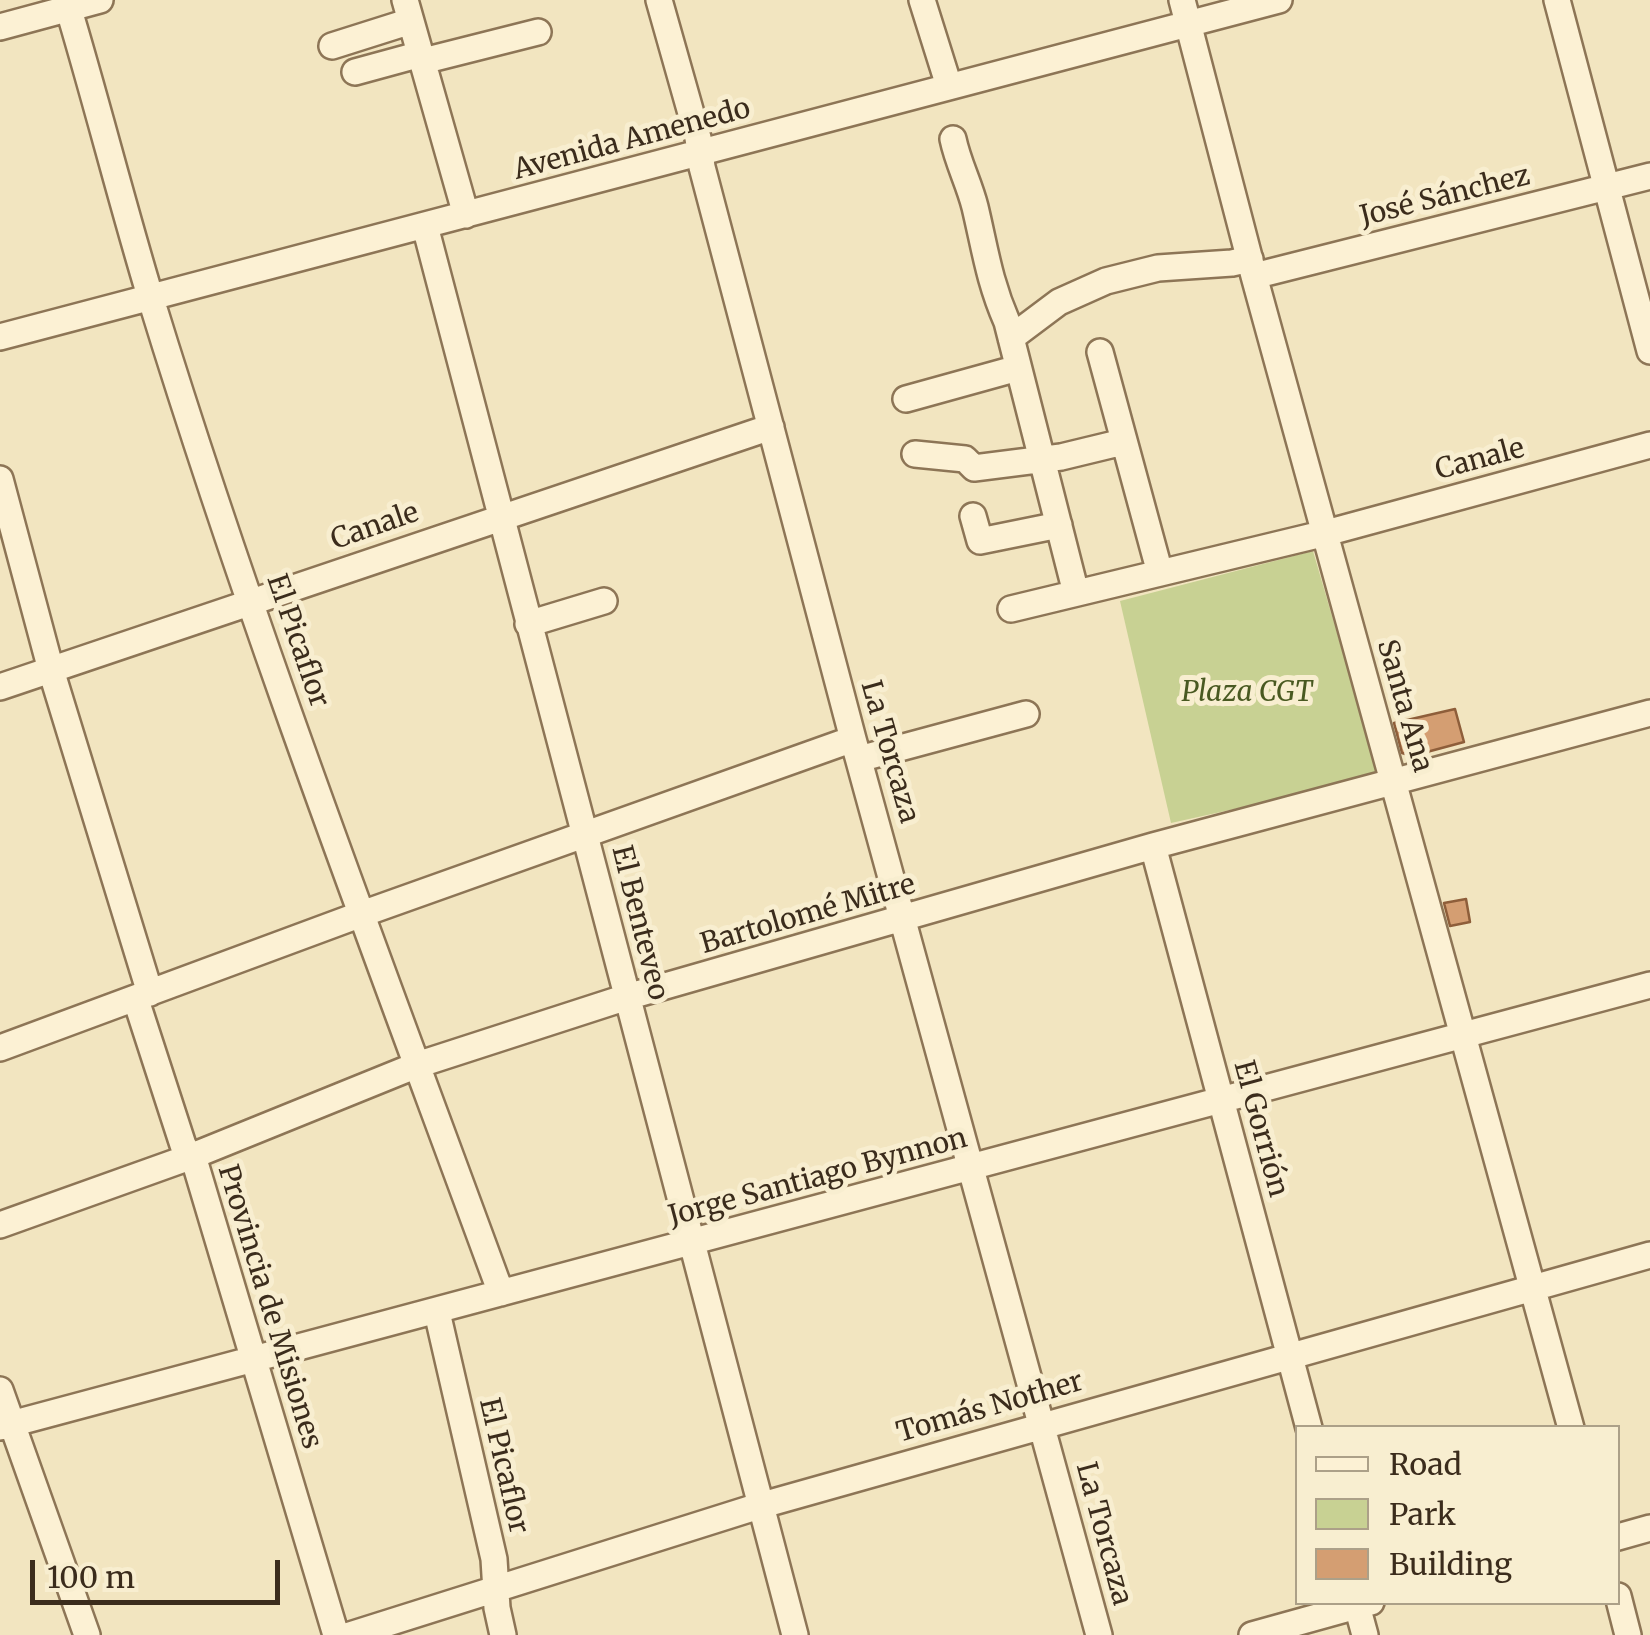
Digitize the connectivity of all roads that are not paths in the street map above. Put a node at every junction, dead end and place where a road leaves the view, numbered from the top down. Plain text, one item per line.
1 (100, 0) edge
2 (659, 0) edge
3 (922, 0) edge
4 (1280, 0) edge
5 (1557, 0) edge
6 (67, 4) edge
7 (408, 11) edge
8 (1185, 12) edge
9 (0, 27) edge
10 (538, 32) dead end
11 (332, 46) dead end
12 (422, 58) junction
13 (355, 72) dead end
14 (948, 86) junction
15 (953, 138) dead end
16 (700, 154) junction
17 (1650, 176) edge
18 (1606, 188) junction
19 (466, 215) junction
20 (425, 226) junction
21 (1252, 267) junction
22 (151, 300) junction
23 (0, 337) edge
24 (1010, 338) junction
25 (1650, 351) edge
26 (1100, 352) dead end
27 (1018, 368) junction
28 (906, 399) dead end
29 (771, 427) junction
30 (1124, 442) junction
31 (1650, 445) edge
32 (916, 454) dead end
33 (1042, 460) junction
34 (0, 479) edge
35 (499, 516) junction
36 (973, 516) dead end
37 (1059, 525) junction
38 (1326, 534) junction
39 (1160, 572) junction
40 (1076, 592) junction
41 (604, 601) dead end
42 (252, 602) junction
43 (1011, 609) dead end
44 (528, 624) junction
45 (51, 670) junction
46 (0, 687) edge
47 (1026, 714) dead end
48 (1650, 714) edge
49 (856, 748) junction
50 (1394, 782) junction
51 (586, 834) junction
52 (1152, 846) junction
53 (359, 914) junction
54 (905, 918) junction
55 (1650, 985) edge
56 (143, 996) junction
57 (627, 998) junction
58 (1463, 1034) junction
59 (0, 1048) edge
60 (417, 1065) junction
61 (1221, 1100) junction
62 (190, 1157) junction
63 (970, 1168) junction
64 (0, 1225) edge
65 (692, 1243) junction
66 (1650, 1254) edge
67 (1532, 1286) junction
68 (500, 1293) junction
69 (437, 1312) junction
70 (1289, 1354) junction
71 (255, 1360) junction
72 (0, 1390) edge
73 (1042, 1424) junction
74 (6, 1425) edge
75 (1308, 1425) edge
76 (1570, 1425) edge
77 (759, 1506) junction
78 (1650, 1528) edge
79 (1620, 1536) edge
80 (495, 1589) junction
81 (1620, 1604) edge
82 (1358, 1605) edge
83 (1362, 1605) edge
84 (87, 1635) edge
85 (336, 1635) edge
86 (350, 1635) edge
87 (503, 1635) edge
88 (795, 1635) edge
89 (1100, 1635) edge
90 (1252, 1635) edge
91 (1366, 1635) edge
92 (1628, 1635) edge

1 - 6 street
2 - 16 street, La Torcaza
3 - 14 street
4 - 8 street, Avenida Amenedo
5 - 18 street
6 - 9 street
6 - 22 street, El Picaflor
7 - 11 street
7 - 12 street
8 - 14 street, Avenida Amenedo
8 - 21 street, Santa Ana
10 - 12 street
12 - 13 street
12 - 19 street
14 - 16 street, Avenida Amenedo
15 - 24 street
16 - 19 street, Avenida Amenedo
16 - 29 street, La Torcaza
17 - 18 street, José Sánchez
18 - 21 street, José Sánchez
18 - 25 street
19 - 20 street, Avenida Amenedo
20 - 22 street, Avenida Amenedo
20 - 35 street, El Benteveo
21 - 24 street, José Sánchez
21 - 38 street, Santa Ana
22 - 23 street, Avenida Amenedo
22 - 42 street, El Picaflor
24 - 27 street
26 - 30 street
27 - 28 street
27 - 33 street
29 - 35 street, Canale
29 - 49 street, La Torcaza
30 - 33 street
30 - 39 street
31 - 38 street, Canale
32 - 33 street
33 - 37 street
34 - 45 street, Provincia de Misiones
35 - 42 street, Canale
35 - 44 street, El Benteveo
36 - 37 street
37 - 40 street
38 - 39 street, Canale
38 - 50 street, Santa Ana
39 - 40 street, Canale
40 - 43 street, Canale
41 - 44 street
42 - 45 street, Canale
42 - 53 street, El Picaflor
44 - 51 street, El Benteveo
45 - 46 street, Canale
45 - 56 street, Provincia de Misiones
47 - 49 street
48 - 50 street, Bartolomé Mitre
49 - 51 street
49 - 54 street, La Torcaza
50 - 52 street, Bartolomé Mitre
50 - 58 street, Santa Ana
51 - 53 street
51 - 57 street, El Benteveo
52 - 54 street, Bartolomé Mitre
52 - 61 street, El Gorrión
53 - 56 street
53 - 60 street, El Picaflor
54 - 57 street, Bartolomé Mitre
54 - 63 street, La Torcaza
55 - 58 street, Jorge Santiago Bynnon
56 - 59 street
56 - 62 street, Provincia de Misiones
57 - 60 street, Bartolomé Mitre
57 - 65 street, El Benteveo
58 - 61 street, Jorge Santiago Bynnon
58 - 67 street, Santa Ana
60 - 62 street, Bartolomé Mitre
60 - 68 street, El Picaflor
61 - 63 street, Jorge Santiago Bynnon
61 - 70 street, El Gorrión
62 - 64 street, Bartolomé Mitre
62 - 71 street, Provincia de Misiones
63 - 65 street, Jorge Santiago Bynnon
63 - 73 street, La Torcaza
65 - 68 street, Jorge Santiago Bynnon
65 - 77 street, El Benteveo
66 - 67 street, Tomás Nother
67 - 70 street, Tomás Nother
67 - 76 street, Santa Ana
68 - 69 street, Jorge Santiago Bynnon
69 - 71 street, Jorge Santiago Bynnon
69 - 80 street, El Picaflor
70 - 73 street, Tomás Nother
70 - 75 street, El Gorrión
71 - 74 street, Jorge Santiago Bynnon
71 - 85 street, Provincia de Misiones
72 - 74 street
73 - 77 street, Tomás Nother
73 - 89 street, La Torcaza
74 - 84 street
77 - 80 street, Tomás Nother
77 - 88 street, El Benteveo
78 - 79 street
80 - 86 street, Tomás Nother
80 - 87 street, El Picaflor
81 - 92 street
82 - 90 street
83 - 91 street

